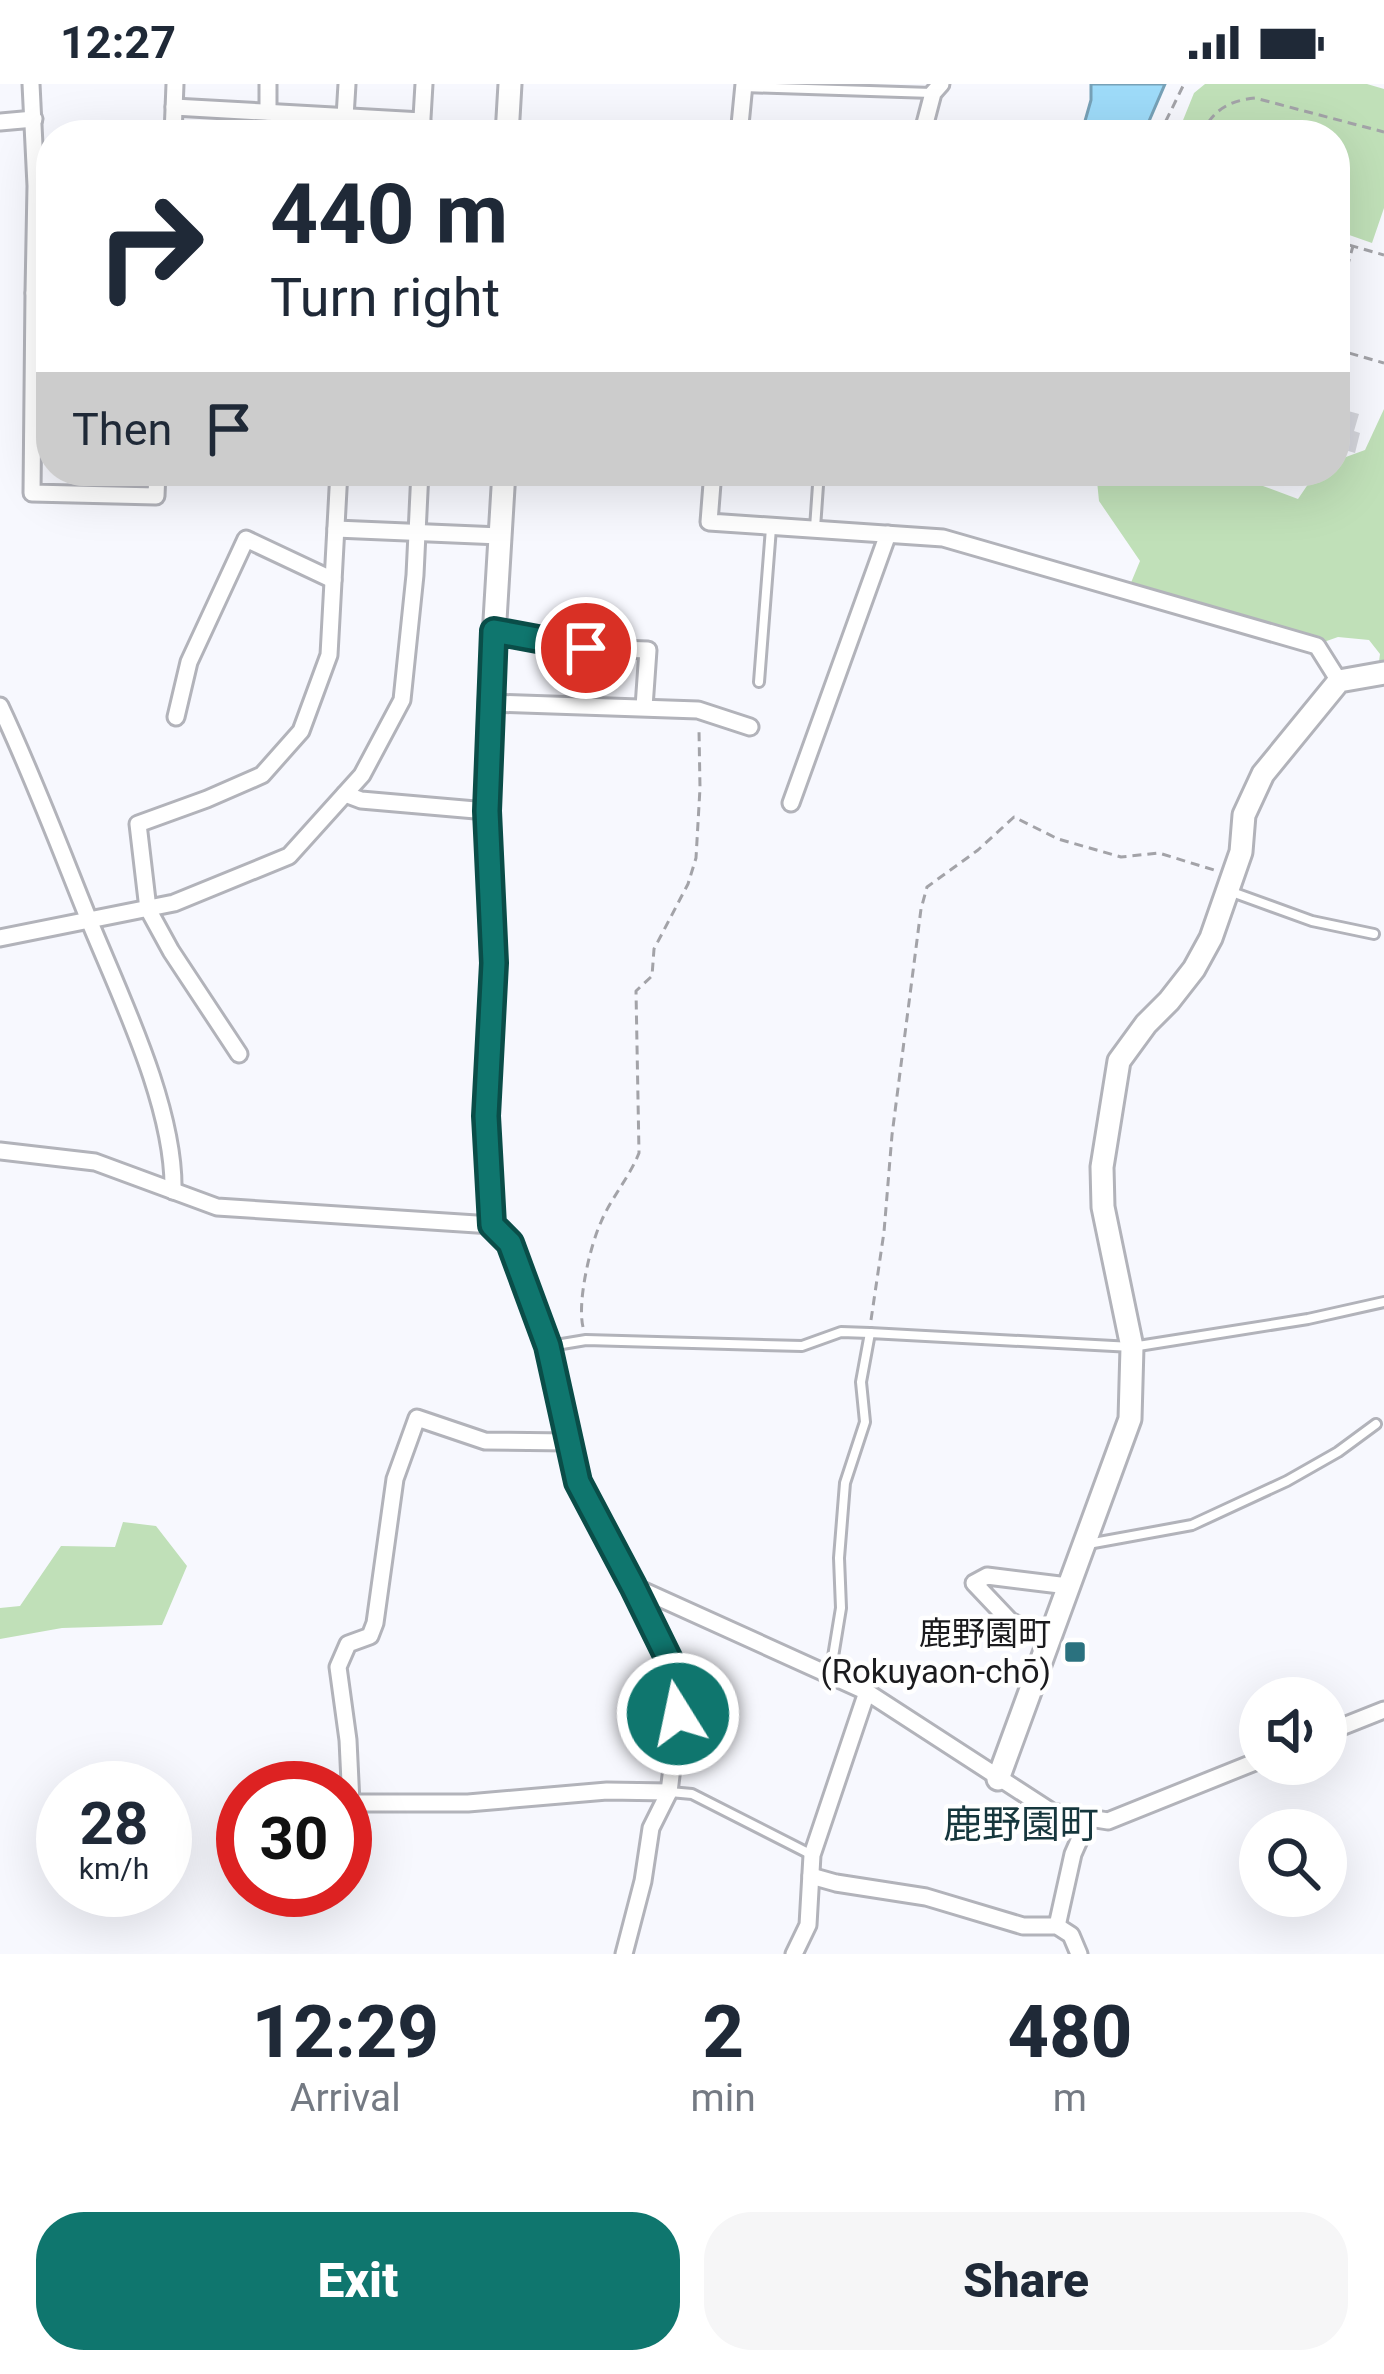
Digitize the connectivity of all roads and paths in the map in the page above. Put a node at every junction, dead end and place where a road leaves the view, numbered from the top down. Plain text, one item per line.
1 (31, 84) edge
2 (175, 84) edge
3 (268, 84) edge
4 (346, 84) edge
5 (424, 84) edge
6 (510, 84) edge
7 (1184, 84) edge
8 (744, 85) edge
9 (937, 88) edge
10 (174, 107) junction
11 (268, 112) junction
12 (345, 117) junction
13 (34, 119) junction
14 (174, 120) edge
15 (366, 120) edge
16 (422, 120) edge
17 (508, 120) edge
18 (740, 120) edge
19 (927, 120) edge
20 (1166, 120) edge
21 (1209, 120) edge
22 (1338, 120) edge
23 (0, 122) edge
24 (1350, 123) edge
25 (1384, 132) edge
26 (36, 162) edge
27 (1350, 245) edge
28 (1354, 246) junction
29 (1384, 254) edge
30 (1350, 260) edge
31 (1350, 353) edge
32 (1384, 363) edge
33 (36, 413) edge
34 (156, 486) edge
35 (338, 486) edge
36 (419, 486) edge
37 (503, 486) edge
38 (712, 486) edge
39 (818, 486) edge
40 (771, 526) junction
41 (336, 529) junction
42 (815, 529) junction
43 (417, 533) junction
44 (888, 534) junction
45 (500, 536) junction
46 (333, 580) junction
47 (494, 631) junction
48 (1384, 673) edge
49 (1339, 681) junction
50 (759, 682) dead end
51 (490, 703) junction
52 (0, 706) edge
53 (644, 707) junction
54 (698, 710) junction
55 (176, 717) dead end
56 (750, 727) dead end
57 (345, 794) junction
58 (791, 803) dead end
59 (487, 811) junction
60 (1231, 884) junction
61 (148, 909) junction
62 (90, 921) junction
63 (1374, 934) dead end
64 (0, 938) edge
65 (239, 1054) dead end
66 (0, 1151) edge
67 (173, 1191) junction
68 (492, 1225) junction
69 (1384, 1302) edge
70 (870, 1333) junction
71 (586, 1340) junction
72 (548, 1346) junction
73 (1132, 1347) junction
74 (1376, 1424) dead end
75 (568, 1442) junction
76 (1084, 1545) junction
77 (633, 1586) junction
78 (1068, 1586) junction
79 (1050, 1641) junction
80 (830, 1675) junction
81 (867, 1692) junction
82 (1384, 1710) edge
83 (1347, 1725) edge
84 (1239, 1768) edge
85 (998, 1779) junction
86 (669, 1792) junction
87 (1088, 1820) junction
88 (812, 1855) junction
89 (811, 1876) junction
90 (1057, 1926) junction
91 (624, 1954) edge
92 (794, 1954) edge
93 (1079, 1954) edge

1 - 13 street
2 - 10 street
3 - 11 street
4 - 12 street
5 - 16 street
6 - 17 street
7 - 20 path
8 - 9 lane
8 - 18 street
9 - 19 street
10 - 11 street
10 - 14 street
11 - 12 street
12 - 15 street
13 - 23 street
13 - 26 street
21 - 22 path
24 - 25 path
27 - 28 path
28 - 29 path
28 - 30 path
31 - 32 path
33 - 34 street
35 - 41 street
36 - 43 street
37 - 45 street
38 - 40 street
39 - 42 lane
40 - 42 street
40 - 50 lane
41 - 43 street
41 - 46 street
42 - 44 street
43 - 45 street
43 - 57 street
44 - 49 street
44 - 58 street
45 - 47 street
46 - 55 street
46 - 61 street
47 - 51 street
47 - 53 street
48 - 49 street
49 - 60 street
51 - 53 street
51 - 59 street
52 - 62 street
53 - 54 street
54 - 56 street
54 - 71 path
57 - 59 street
57 - 61 street
59 - 68 street
60 - 63 lane
60 - 70 path
60 - 73 street
61 - 62 street
61 - 65 street
62 - 64 street
62 - 67 street
66 - 67 street
67 - 68 street
68 - 72 street
69 - 73 lane
70 - 71 lane
70 - 73 lane
70 - 80 lane
71 - 72 lane
72 - 75 street
73 - 76 street
74 - 76 lane
75 - 77 street
75 - 86 street
76 - 78 street
77 - 80 street
77 - 86 street
78 - 79 street
78 - 79 street
79 - 85 street
80 - 81 street
81 - 85 street
81 - 88 street
82 - 83 street
84 - 87 street
85 - 87 street
86 - 88 lane
86 - 91 street
87 - 90 street
88 - 89 street
89 - 90 street
89 - 92 street
90 - 93 street

